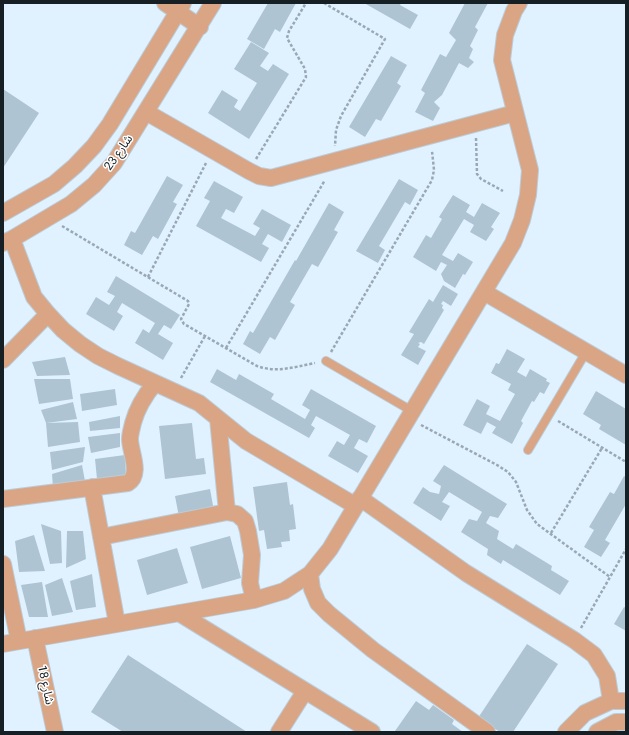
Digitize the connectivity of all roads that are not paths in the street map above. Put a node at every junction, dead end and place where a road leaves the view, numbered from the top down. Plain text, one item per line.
1 (214, 3) edge
2 (519, 3) edge
3 (175, 6) edge
4 (200, 27) junction
5 (146, 112) junction
6 (515, 113) junction
7 (5, 210) edge
8 (8, 241) edge
9 (484, 292) junction
10 (48, 314) junction
11 (586, 352) junction
12 (3, 360) edge
13 (326, 361) road end
14 (626, 375) edge
15 (155, 383) junction
16 (410, 415) junction
17 (218, 419) junction
18 (528, 450) dead end
19 (92, 487) junction
20 (3, 499) edge
21 (358, 502) junction
22 (227, 512) junction
23 (101, 537) junction
24 (3, 564) edge
25 (310, 574) junction
26 (254, 600) junction
27 (178, 613) junction
28 (117, 624) junction
29 (27, 640) junction
30 (3, 644) edge
31 (305, 691) junction
32 (618, 701) edge
33 (626, 722) edge
34 (55, 731) edge
35 (279, 732) edge
36 (372, 732) edge
37 (487, 732) edge
38 (566, 732) edge
39 (596, 732) edge

1 - 4 street, شارع 23
2 - 6 street
3 - 4 street
3 - 7 street, شارع 23
4 - 5 street, شارع 23
5 - 6 street
5 - 8 street, شارع 23
6 - 9 street
8 - 10 street
9 - 11 street
9 - 16 street
10 - 12 street
10 - 15 street
11 - 14 street
11 - 18 lane
13 - 16 lane
15 - 17 street
15 - 19 street
16 - 21 street
17 - 21 street
17 - 22 street
19 - 20 street
19 - 23 street
21 - 25 street
21 - 32 street
22 - 23 street
22 - 26 street
23 - 28 street
24 - 29 street, شارع 18
25 - 26 street
25 - 37 street
26 - 27 street
27 - 28 street
27 - 31 street
28 - 29 street
29 - 30 street
29 - 34 street, شارع 18
31 - 35 street
31 - 36 street
32 - 38 street
33 - 39 street

